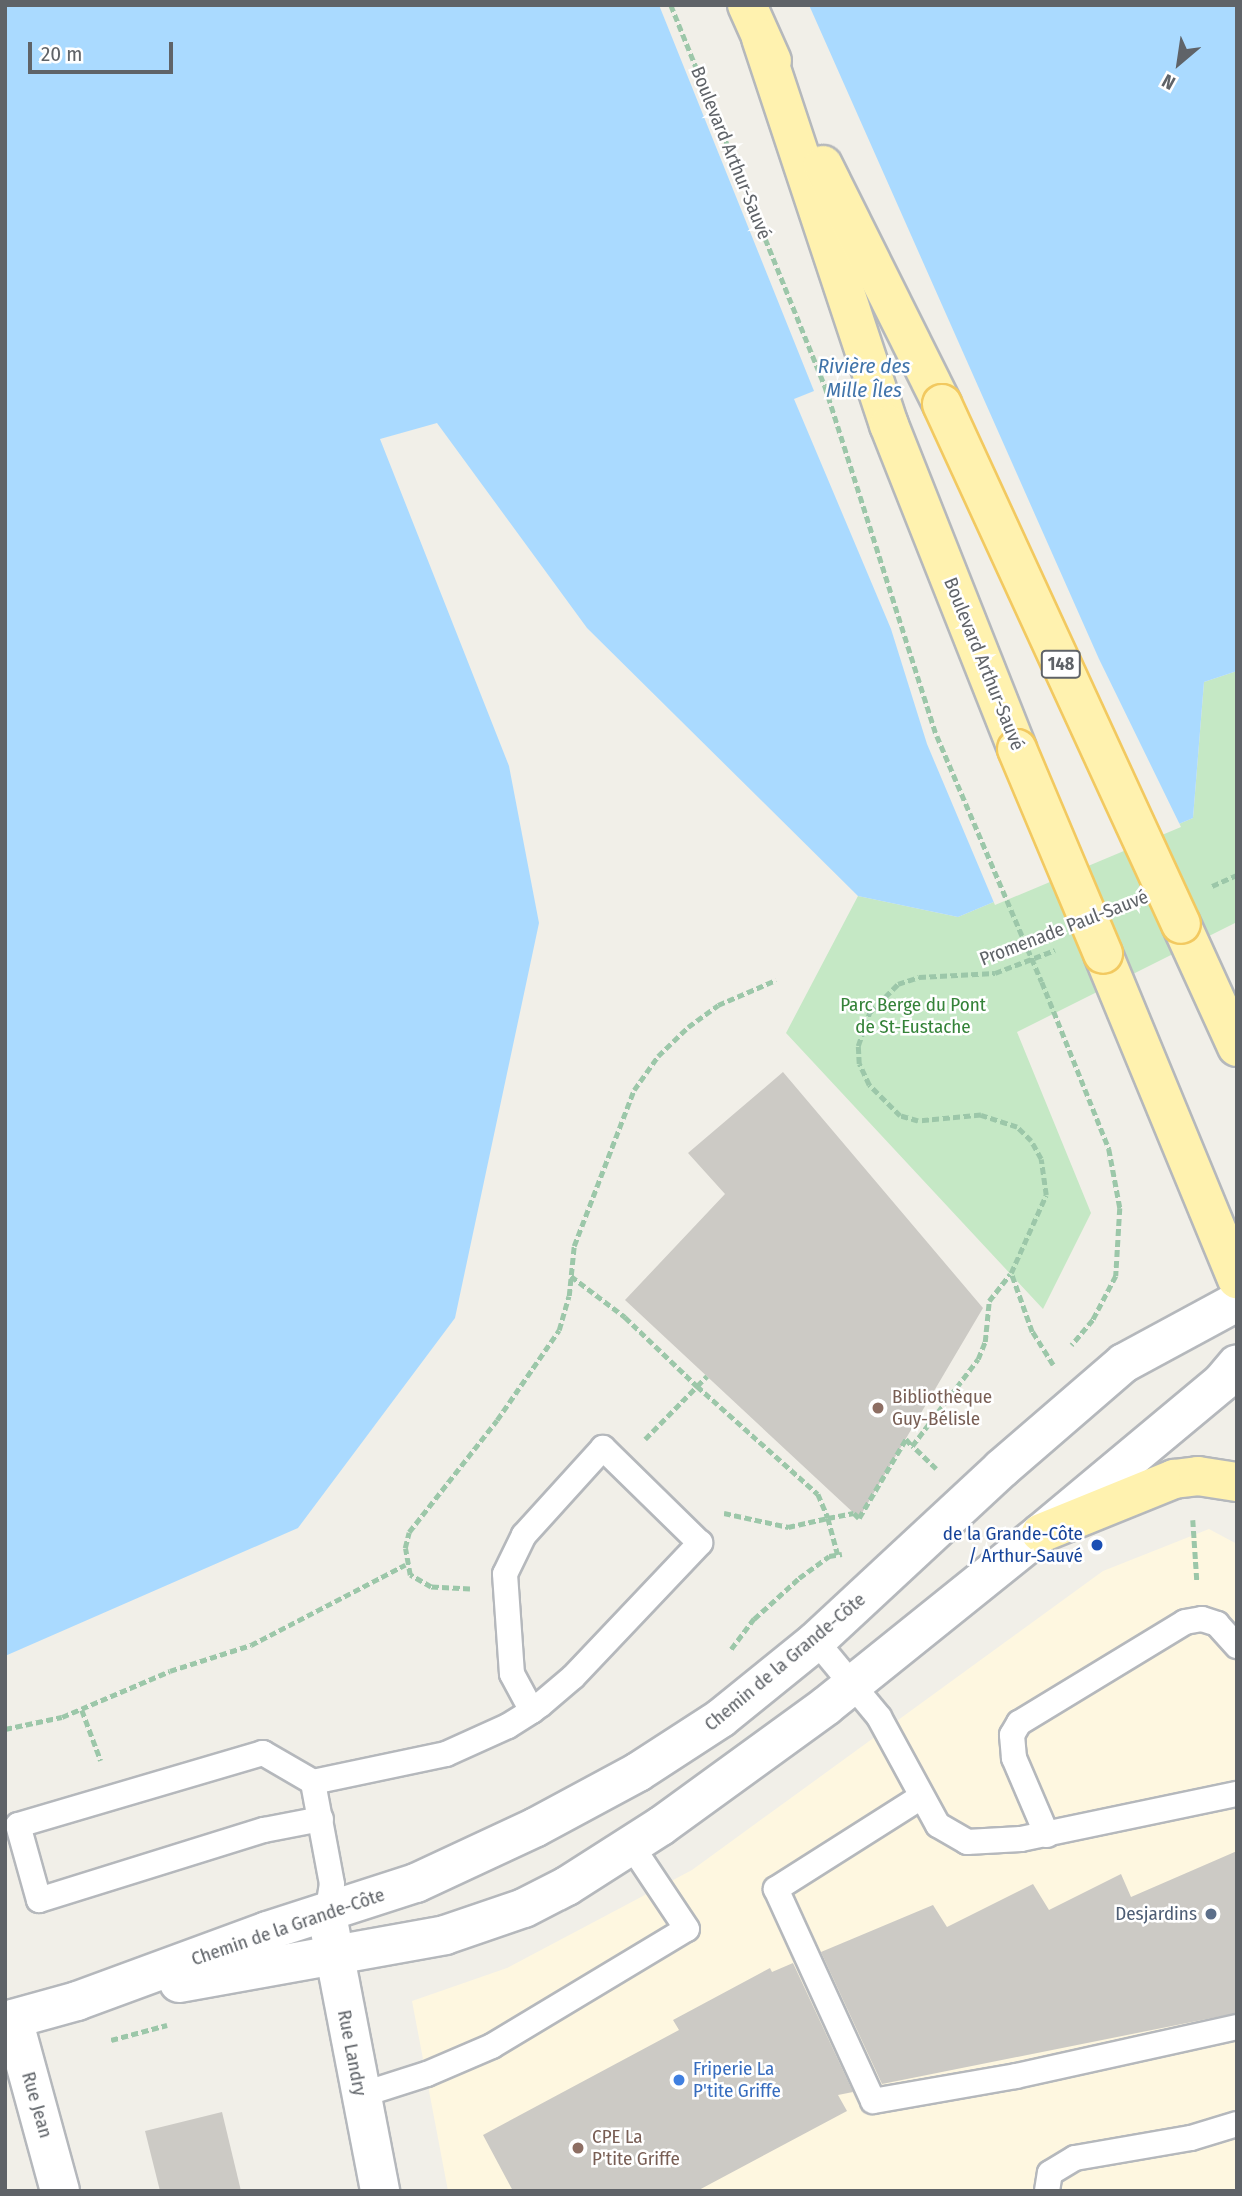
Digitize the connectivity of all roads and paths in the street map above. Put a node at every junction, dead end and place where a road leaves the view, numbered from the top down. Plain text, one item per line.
1 (671, 5) edge
2 (754, 22) edge
3 (1237, 875) edge
4 (1209, 887) dead end
5 (1062, 947) dead end
6 (776, 980) dead end
7 (1237, 1047) edge
8 (1011, 1273) junction
9 (571, 1276) junction
10 (1237, 1279) edge
11 (1237, 1302) edge
12 (1066, 1351) dead end
13 (1060, 1358) dead end
14 (1237, 1364) edge
15 (1053, 1365) junction
16 (1044, 1375) dead end
17 (707, 1376) dead end
18 (696, 1386) junction
19 (643, 1441) dead end
20 (912, 1446) junction
21 (935, 1469) dead end
22 (1237, 1482) edge
23 (721, 1512) dead end
24 (1192, 1513) dead end
25 (828, 1518) junction
26 (1041, 1533) junction
27 (850, 1552) dead end
28 (838, 1555) junction
29 (405, 1564) junction
30 (449, 1590) dead end
31 (1198, 1594) dead end
32 (816, 1642) junction
33 (1237, 1646) edge
34 (728, 1653) dead end
35 (854, 1684) junction
36 (82, 1710) junction
37 (532, 1711) junction
38 (5, 1729) edge
39 (313, 1782) junction
40 (1237, 1794) edge
41 (113, 1797) junction
42 (921, 1797) junction
43 (321, 1819) junction
44 (1047, 1835) junction
45 (631, 1845) junction
46 (327, 1915) junction
47 (334, 1956) junction
48 (77, 2001) junction
49 (9, 2020) edge
50 (1237, 2027) edge
51 (361, 2095) junction
52 (1237, 2124) edge
53 (60, 2191) edge
54 (380, 2191) edge
55 (1047, 2191) edge

1 - 12 path, Boulevard Arthur-Sauvé, bridge
2 - 7 main road, Boulevard Arthur-Sauvé / 148, bridge
2 - 10 main road, Boulevard Arthur-Sauvé / 148, bridge
3 - 4 path
5 - 8 path, Promenade Paul-Sauvé
6 - 9 path
8 - 15 path
8 - 20 path, Promenade Paul-Sauvé
9 - 18 path
9 - 29 path
11 - 32 main road, Chemin de la Grande-Côte
13 - 15 path
14 - 26 main road, Chemin de la Grande-Côte
15 - 16 path
17 - 18 path
18 - 19 path
18 - 25 path
20 - 21 path
20 - 25 path, Promenade Paul-Sauvé
22 - 26 main road
23 - 25 path
24 - 31 path
25 - 28 path
26 - 35 main road, Chemin de la Grande-Côte
27 - 28 path
28 - 34 path
29 - 30 path
29 - 36 path
32 - 35 lane
32 - 46 main road, Chemin de la Grande-Côte
33 - 44 lane
35 - 42 lane
35 - 45 main road, Chemin de la Grande-Côte
36 - 38 path
36 - 41 path
37 - 37 lane
37 - 39 lane
39 - 41 lane
39 - 43 lane
40 - 44 lane
41 - 43 lane
42 - 44 lane
42 - 50 lane
43 - 46 lane
45 - 47 main road, Chemin de la Grande-Côte
45 - 51 lane
46 - 47 main road, Rue Landry
46 - 48 main road, Chemin de la Grande-Côte
47 - 48 main road, Chemin de la Grande-Côte
47 - 51 main road, Rue Landry
48 - 49 main road, Chemin de la Grande-Côte
49 - 53 main road, Rue Jean
51 - 54 main road, Rue Landry
52 - 55 lane

